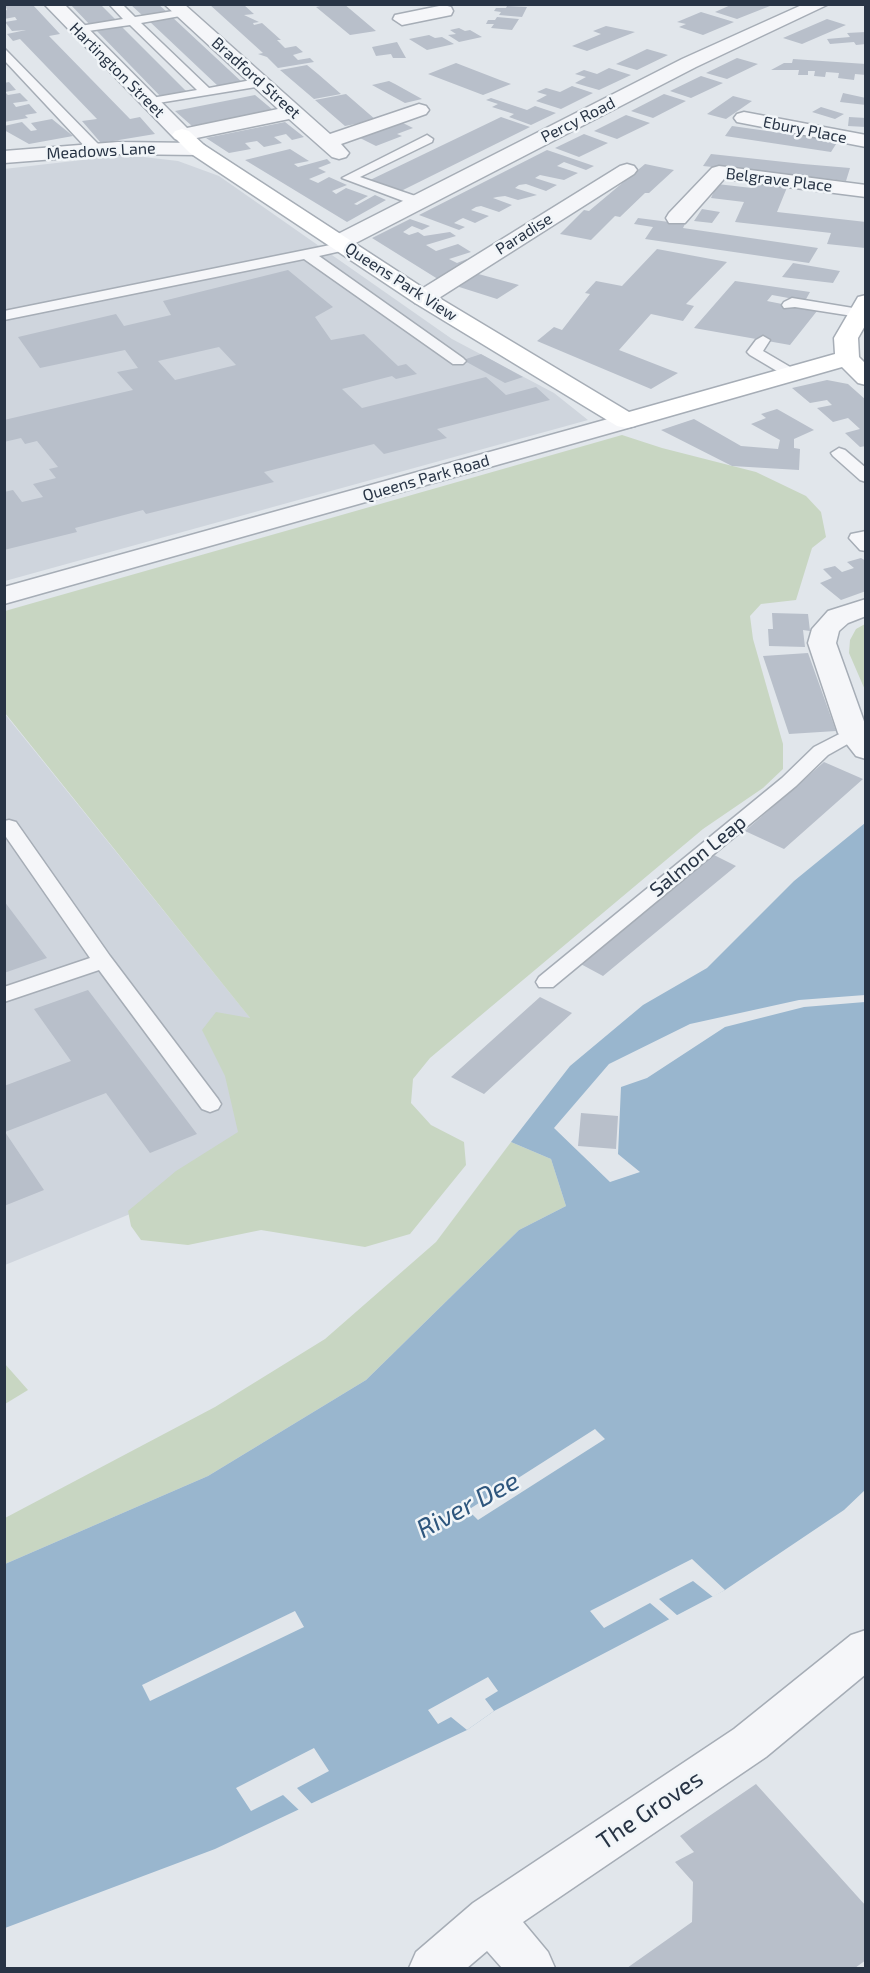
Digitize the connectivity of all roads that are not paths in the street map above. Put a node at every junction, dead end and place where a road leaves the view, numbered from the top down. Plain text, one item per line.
1 (53, 4) edge
2 (115, 4) edge
3 (820, 4) edge
4 (178, 8) edge
5 (444, 11) dead end
6 (405, 12) edge
7 (132, 21) junction
8 (78, 30) junction
9 (4, 52) edge
10 (262, 82) junction
11 (206, 92) junction
12 (150, 102) junction
13 (419, 110) dead end
14 (294, 112) junction
15 (744, 118) dead end
16 (428, 139) dead end
17 (866, 141) edge
18 (190, 142) junction
19 (96, 149) junction
20 (7, 154) edge
21 (627, 170) dead end
22 (866, 191) edge
23 (419, 202) junction
24 (677, 219) dead end
25 (342, 244) junction
26 (307, 254) junction
27 (423, 298) junction
28 (789, 305) dead end
29 (862, 308) edge
30 (4, 316) edge
31 (763, 340) dead end
32 (847, 358) junction
33 (458, 361) dead end
34 (792, 374) junction
35 (866, 378) edge
36 (627, 421) junction
37 (838, 453) dead end
38 (866, 477) edge
39 (866, 536) edge
40 (866, 546) edge
41 (4, 596) edge
42 (866, 607) edge
43 (859, 742) edge
44 (9, 826) dead end
45 (103, 961) junction
46 (546, 982) dead end
47 (4, 995) edge
48 (210, 1104) dead end
49 (866, 1648) edge
50 (490, 1918) junction
51 (433, 1968) edge
52 (531, 1968) edge

1 - 8 street, Hartington Street
2 - 7 lane
3 - 23 street, Percy Road
4 - 7 lane
4 - 10 street, Bradford Street
5 - 6 street
7 - 8 lane
7 - 11 lane
8 - 12 street, Hartington Street
9 - 19 lane
10 - 11 lane
10 - 14 street, Bradford Street
11 - 12 lane
12 - 18 street, Hartington Street
13 - 14 street, Bradford Street
14 - 18 street, Meadows Lane
15 - 17 street, Ebury Place
16 - 23 lane
18 - 19 street, Meadows Lane
18 - 25 street, Queens Park View
19 - 20 street, Meadows Lane
21 - 27 street, Paradise
22 - 24 street, Belgrave Place
23 - 25 street, Percy Road
25 - 26 lane
25 - 27 street, Queens Park View
26 - 30 lane
26 - 33 lane
27 - 36 street, Queens Park View
28 - 29 lane
29 - 32 street
31 - 34 lane
32 - 34 street, Queens Park Road
32 - 35 street
34 - 36 street, Queens Park Road
36 - 41 street, Queens Park Road
37 - 38 lane
39 - 40 lane
42 - 43 street
43 - 46 lane, Salmon Leap
44 - 45 lane
45 - 47 lane
45 - 48 lane
49 - 50 street, The Groves
50 - 51 street, The Groves
50 - 52 street

